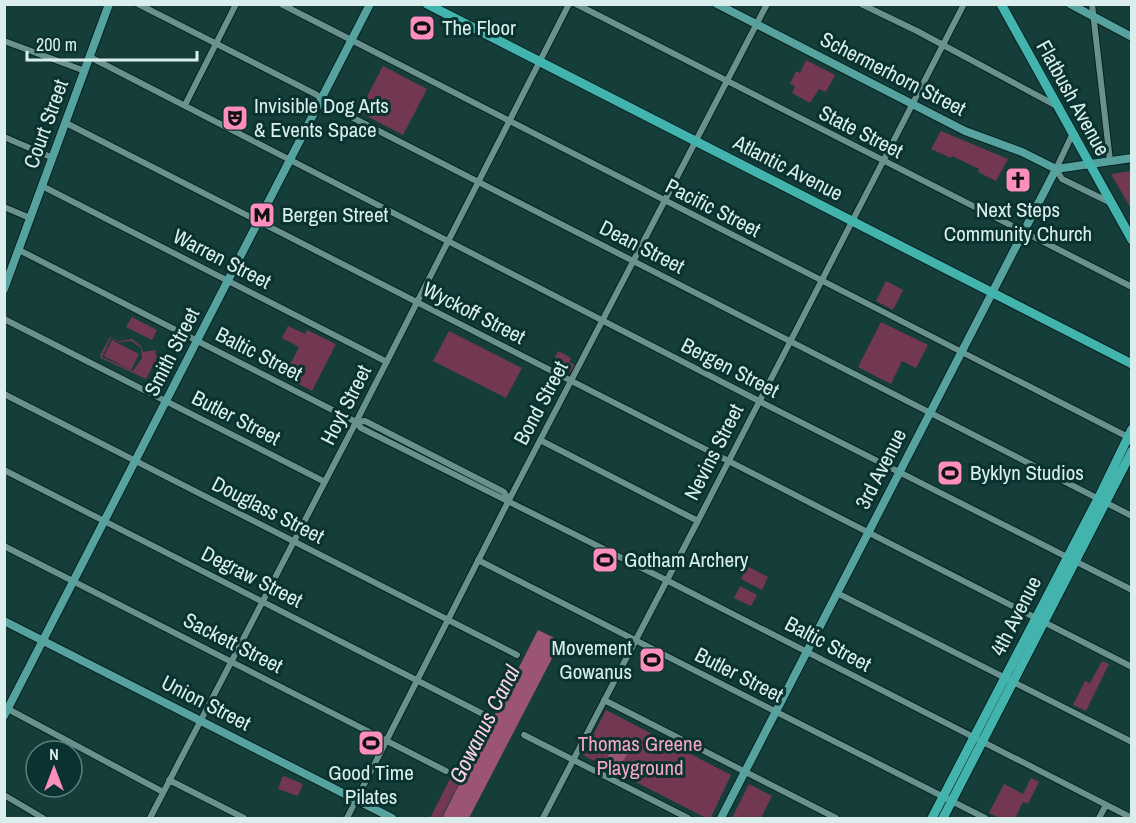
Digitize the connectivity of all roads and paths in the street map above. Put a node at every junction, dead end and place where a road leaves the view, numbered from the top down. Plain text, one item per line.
1 (138, 4) edge
2 (236, 4) edge
3 (281, 4) edge
4 (370, 4) edge
5 (427, 4) edge
6 (569, 4) edge
7 (576, 4) edge
8 (717, 4) edge
9 (767, 4) edge
10 (861, 4) edge
11 (963, 4) edge
12 (1001, 4) edge
13 (1070, 4) edge
14 (1092, 4) edge
15 (107, 5) edge
16 (1094, 17) junction
17 (757, 24) junction
18 (1131, 37) edge
19 (4, 41) edge
20 (352, 41) junction
21 (216, 44) junction
22 (942, 45) junction
23 (90, 57) junction
24 (540, 62) junction
25 (85, 71) junction
26 (726, 82) junction
27 (322, 100) junction
28 (912, 104) junction
29 (185, 105) junction
30 (1056, 105) junction
31 (509, 122) junction
32 (66, 123) junction
33 (1072, 135) junction
34 (4, 137) edge
35 (696, 141) junction
36 (53, 158) junction
37 (1131, 158) edge
38 (291, 161) junction
39 (882, 161) junction
40 (1110, 161) junction
41 (1088, 164) junction
42 (1056, 169) junction
43 (478, 182) junction
44 (42, 186) junction
45 (665, 201) junction
46 (1112, 204) junction
47 (4, 207) edge
48 (30, 218) junction
49 (259, 221) junction
50 (851, 221) junction
51 (1023, 233) junction
52 (1131, 240) edge
53 (448, 241) junction
54 (19, 250) junction
55 (634, 261) junction
56 (228, 281) junction
57 (820, 281) junction
58 (6, 283) edge
59 (1131, 287) edge
60 (992, 293) junction
61 (417, 302) junction
62 (4, 319) edge
63 (603, 321) junction
64 (198, 341) junction
65 (789, 341) junction
66 (961, 353) junction
67 (387, 362) junction
68 (1131, 364) edge
69 (571, 381) junction
70 (4, 394) edge
71 (167, 401) junction
72 (759, 401) junction
73 (930, 413) junction
74 (356, 422) junction
75 (1130, 435) edge
76 (540, 440) junction
77 (1131, 451) edge
78 (136, 461) junction
79 (729, 461) junction
80 (4, 471) edge
81 (900, 472) junction
82 (325, 482) junction
83 (509, 500) junction
84 (1102, 501) junction
85 (1131, 516) edge
86 (105, 521) junction
87 (698, 521) junction
88 (868, 533) junction
89 (293, 541) junction
90 (4, 546) edge
91 (1071, 559) junction
92 (478, 560) junction
93 (667, 580) junction
94 (74, 581) junction
95 (1131, 590) edge
96 (837, 592) junction
97 (262, 600) junction
98 (448, 620) junction
99 (1040, 620) junction
100 (4, 621) edge
101 (43, 640) junction
102 (635, 640) junction
103 (807, 653) junction
104 (517, 655) dead end
105 (231, 660) junction
106 (1131, 667) edge
107 (418, 680) junction
108 (1009, 680) junction
109 (604, 700) junction
110 (7, 705) edge
111 (776, 712) junction
112 (485, 715) dead end
113 (200, 720) junction
114 (524, 735) dead end
115 (978, 740) junction
116 (387, 741) junction
117 (1131, 742) edge
118 (573, 760) junction
119 (446, 771) dead end
120 (745, 772) junction
121 (169, 780) junction
122 (163, 792) junction
123 (4, 795) edge
124 (947, 799) junction
125 (356, 800) junction
126 (1106, 805) junction
127 (1131, 818) edge
128 (43, 819) edge
129 (150, 819) edge
130 (244, 819) edge
131 (346, 819) edge
132 (392, 819) edge
133 (543, 819) edge
134 (688, 819) edge
135 (721, 819) edge
136 (836, 819) edge
137 (932, 819) edge
138 (943, 819) edge
139 (985, 819) edge
140 (1099, 819) edge

1 - 21 street, Dean Street
2 - 21 street
3 - 20 street, Pacific Street
4 - 20 street, Smith Street
5 - 24 main road, Atlantic Avenue
6 - 24 street, Hoyt Street
7 - 26 street, State Street
8 - 17 street, Schermerhorn Street
9 - 17 street, Bond Street
10 - 22 street
11 - 22 street, Nevins Street
12 - 30 main road, Flatbush Avenue
13 - 16 street
14 - 16 street
15 - 23 street, Court Street
16 - 18 street
16 - 40 street
17 - 26 street, Bond Street
17 - 28 street, Schermerhorn Street
19 - 25 street
20 - 27 street, Smith Street
20 - 31 street, Pacific Street
21 - 27 street, Dean Street
21 - 29 street
22 - 28 street, Nevins Street
22 - 30 street
23 - 25 street, Court Street
23 - 29 street, Bergen Street
24 - 31 street, Hoyt Street
24 - 35 main road, Atlantic Avenue
25 - 32 street, Court Street
26 - 35 street, Bond Street
26 - 39 street, State Street
27 - 38 street, Smith Street
27 - 43 street, Dean Street
28 - 39 street, Nevins Street
28 - 42 street, Schermerhorn Street
29 - 38 street, Bergen Street
30 - 33 main road, Flatbush Avenue
31 - 43 street, Hoyt Street
31 - 45 street, Pacific Street
32 - 36 street, Court Street
32 - 49 street, Wyckoff Street
33 - 41 main road, Flatbush Avenue
33 - 42 street, 3rd Avenue
34 - 36 street
35 - 45 street, Bond Street
35 - 50 main road, Atlantic Avenue
36 - 44 street, Court Street
37 - 40 street
38 - 49 street, Smith Street
38 - 53 street, Bergen Street
39 - 50 street, Nevins Street
39 - 51 street, State Street
40 - 41 street
41 - 42 street
41 - 46 main road, Flatbush Avenue
42 - 46 street
42 - 51 street, 3rd Avenue
43 - 53 street, Hoyt Street
43 - 55 street, Dean Street
44 - 48 street, Court Street
44 - 56 street, Warren Street
45 - 55 street, Bond Street
45 - 57 street, Pacific Street
46 - 52 main road, Flatbush Avenue
47 - 48 street
48 - 54 street, Court Street
49 - 56 street, Smith Street
49 - 61 street, Wyckoff Street
50 - 57 street, Nevins Street
50 - 60 main road, Atlantic Avenue
51 - 59 street, State Street
51 - 60 street, 3rd Avenue
53 - 61 street, Hoyt Street
53 - 63 street, Bergen Street
54 - 58 street, Court Street
54 - 64 street, Baltic Street
55 - 63 street, Bond Street
55 - 65 street, Dean Street
56 - 64 street, Smith Street
56 - 67 street, Warren Street
57 - 65 street, Nevins Street
57 - 66 street, Pacific Street
60 - 66 street, 3rd Avenue
60 - 68 main road, Atlantic Avenue
61 - 67 street, Hoyt Street
61 - 69 street, Wyckoff Street
62 - 71 street, Butler Street
63 - 69 street, Bond Street
63 - 72 street, Bergen Street
64 - 71 street, Smith Street
64 - 74 street, Baltic Street
65 - 72 street, Nevins Street
65 - 73 street, Dean Street
66 - 73 street, 3rd Avenue
66 - 75 street, Pacific Street
67 - 74 street, Hoyt Street
69 - 76 street, Bond Street
69 - 79 street, Wyckoff Street
70 - 78 street, Douglass Street
71 - 78 street, Smith Street
71 - 82 street, Butler Street
72 - 79 street, Nevins Street
72 - 81 street, Bergen Street
73 - 81 street, 3rd Avenue
73 - 84 street, Dean Street
74 - 82 street, Hoyt Street
74 - 83 street, Baltic Street
75 - 84 main road, 4th Avenue
76 - 83 street, Bond Street
76 - 87 street
77 - 84 main road, 4th Avenue
78 - 86 street, Smith Street
78 - 89 street, Douglass Street
79 - 87 street, Nevins Street
79 - 88 street, Wyckoff Street
80 - 86 street, Degraw Street
81 - 88 street, 3rd Avenue
81 - 91 street, Bergen Street
82 - 89 street, Hoyt Street
83 - 92 street, Bond Street
83 - 93 street, Baltic Street
84 - 85 street, Dean Street
84 - 91 main road, 4th Avenue
86 - 94 street, Smith Street
86 - 97 street, Degraw Street
87 - 93 street, Nevins Street
88 - 96 street, 3rd Avenue
88 - 99 street, Wyckoff Street
89 - 97 street, Hoyt Street
89 - 98 street, Douglass Street
90 - 94 street, Sackett Street
91 - 95 street, Bergen Street
91 - 99 main road, 4th Avenue
92 - 98 street, Bond Street
92 - 102 street, Butler Street
93 - 102 street, Nevins Street
93 - 103 street, Baltic Street
94 - 101 street, Smith Street
94 - 105 street, Sackett Street
96 - 103 street, 3rd Avenue
96 - 108 street
97 - 105 street, Hoyt Street
97 - 107 street, Degraw Street
98 - 104 street, Douglass Street
98 - 107 street, Bond Street
99 - 106 street, Wyckoff Street
99 - 108 main road, 4th Avenue
100 - 101 street, Union Street
101 - 110 street, Smith Street
101 - 113 street, Union Street
102 - 109 street, Nevins Street
102 - 111 street, Butler Street
103 - 111 street, 3rd Avenue
103 - 115 street, Baltic Street
105 - 113 street, Hoyt Street
105 - 116 street, Sackett Street
107 - 112 street, Degraw Street
107 - 116 street, Bond Street
108 - 115 main road, 4th Avenue
108 - 117 street
109 - 118 street, Nevins Street
109 - 120 street
110 - 122 street
111 - 120 street, 3rd Avenue
111 - 124 street, Butler Street
113 - 121 street, Hoyt Street
113 - 125 street, Union Street
114 - 118 street
115 - 124 main road, 4th Avenue
115 - 126 street, Baltic Street
116 - 119 street, Sackett Street
116 - 125 street, Bond Street
118 - 133 street, Nevins Street
118 - 134 street
120 - 135 street, 3rd Avenue
120 - 136 street
121 - 122 street, Hoyt Street
121 - 130 street
122 - 129 street, Hoyt Street
123 - 128 street
124 - 137 main road, 4th Avenue
124 - 138 main road, 4th Avenue
124 - 139 street, Butler Street
125 - 131 street, Bond Street
125 - 132 street, Union Street
126 - 127 street, Baltic Street
126 - 140 street

